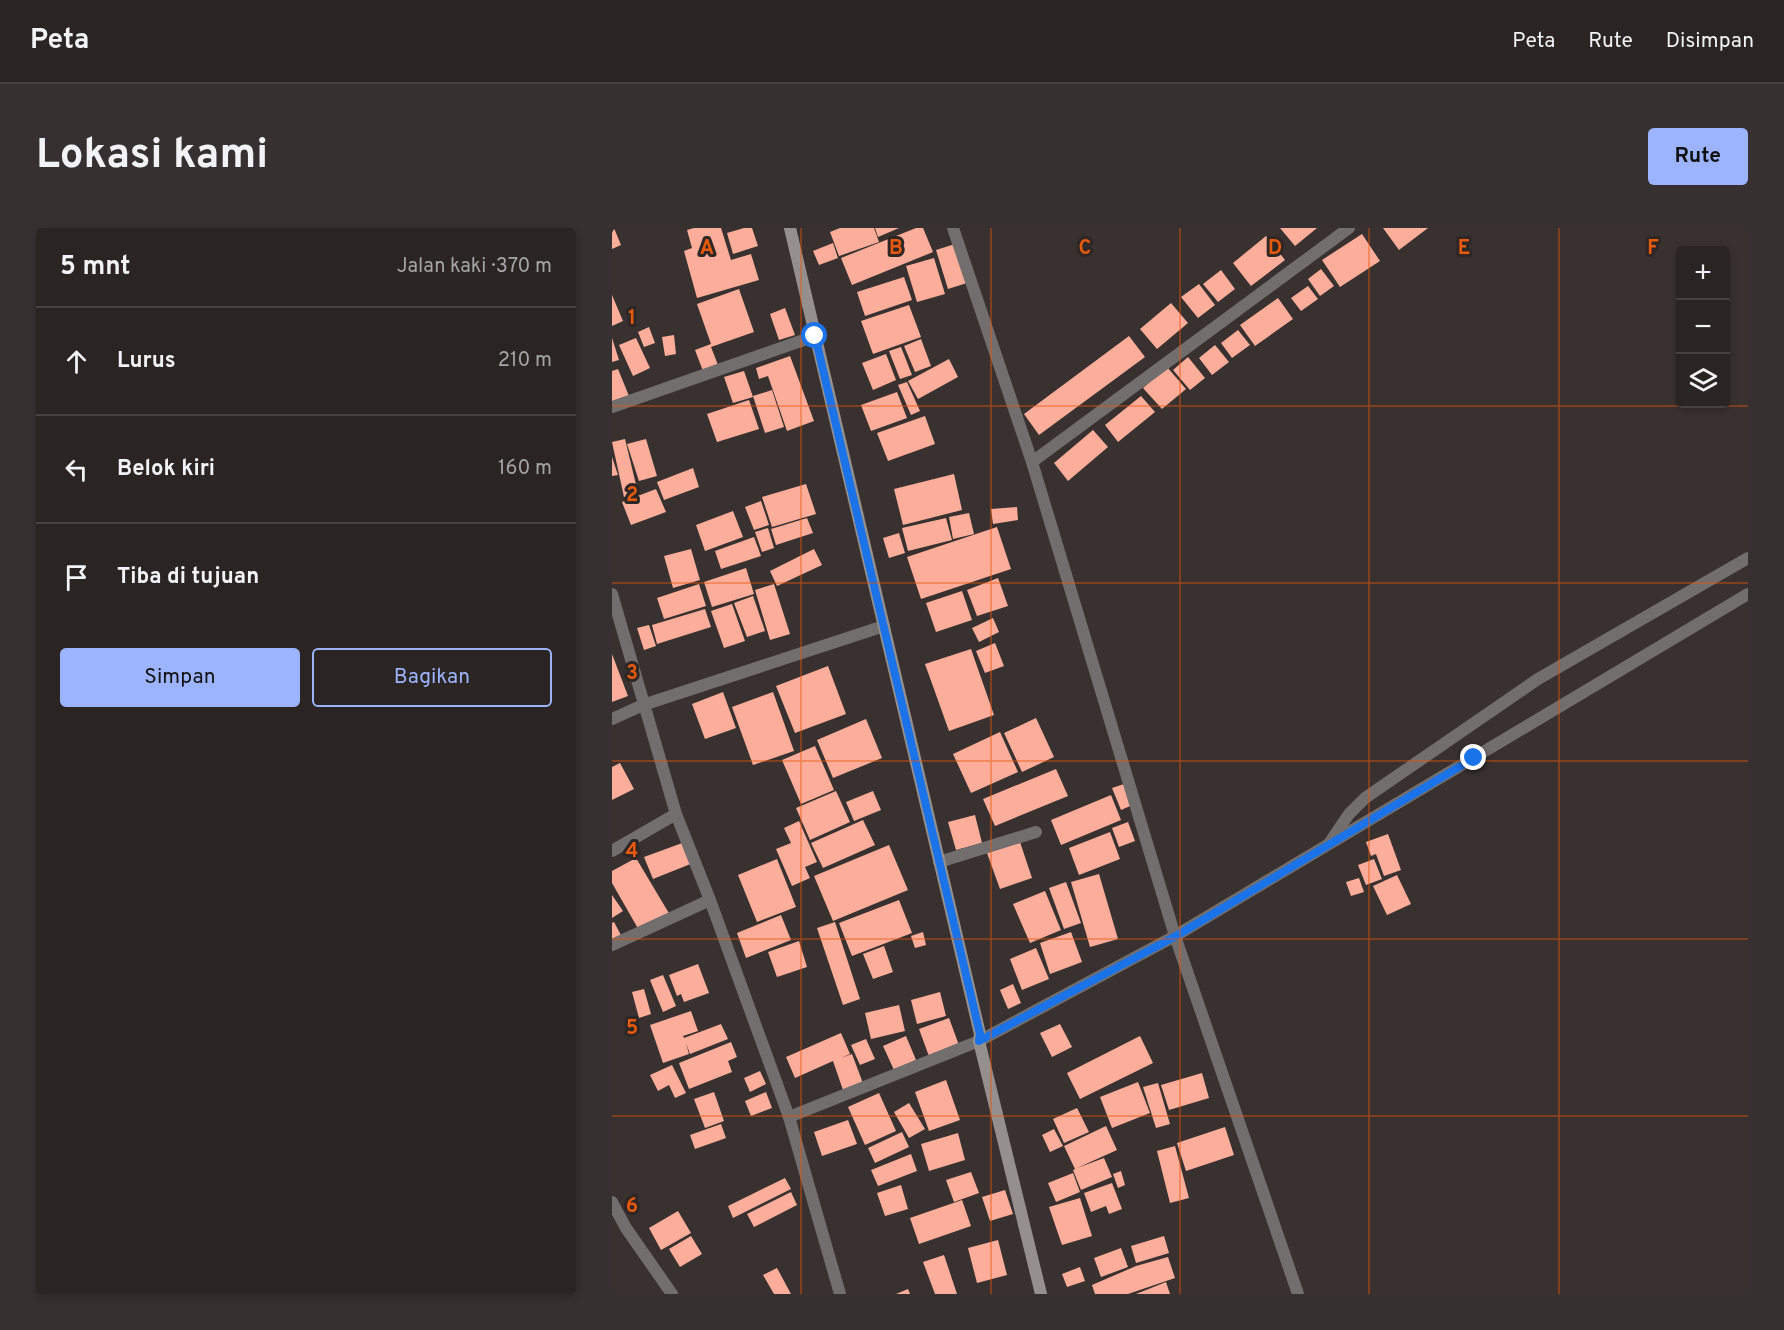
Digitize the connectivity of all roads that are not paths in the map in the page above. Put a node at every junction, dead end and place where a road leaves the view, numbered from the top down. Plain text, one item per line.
1 (790, 228) edge
2 (953, 228) edge
3 (1349, 228) edge
4 (815, 336) junction
5 (612, 407) edge
6 (1032, 462) junction
7 (1748, 558) edge
8 (1748, 594) edge
9 (613, 602) edge
10 (884, 626) junction
11 (643, 705) junction
12 (612, 719) edge
13 (676, 814) junction
14 (1036, 832) dead end
15 (1327, 845) junction
16 (612, 851) edge
17 (939, 862) junction
18 (710, 900) junction
19 (1176, 936) junction
20 (612, 945) edge
21 (979, 1041) junction
22 (789, 1117) junction
23 (612, 1202) edge
24 (672, 1294) edge
25 (840, 1294) edge
26 (1041, 1294) edge
27 (1298, 1294) edge

1 - 4 main road
2 - 6 street
3 - 6 street
4 - 5 street
4 - 10 main road
6 - 19 street
7 - 15 street
8 - 15 street
9 - 11 street
10 - 11 street
10 - 17 main road
11 - 12 street
11 - 13 street
13 - 16 street
13 - 18 street
14 - 17 street
15 - 19 street
17 - 21 main road
18 - 20 street
18 - 22 street
19 - 21 street
19 - 27 street
21 - 22 street
21 - 26 main road
22 - 25 street
23 - 24 street

